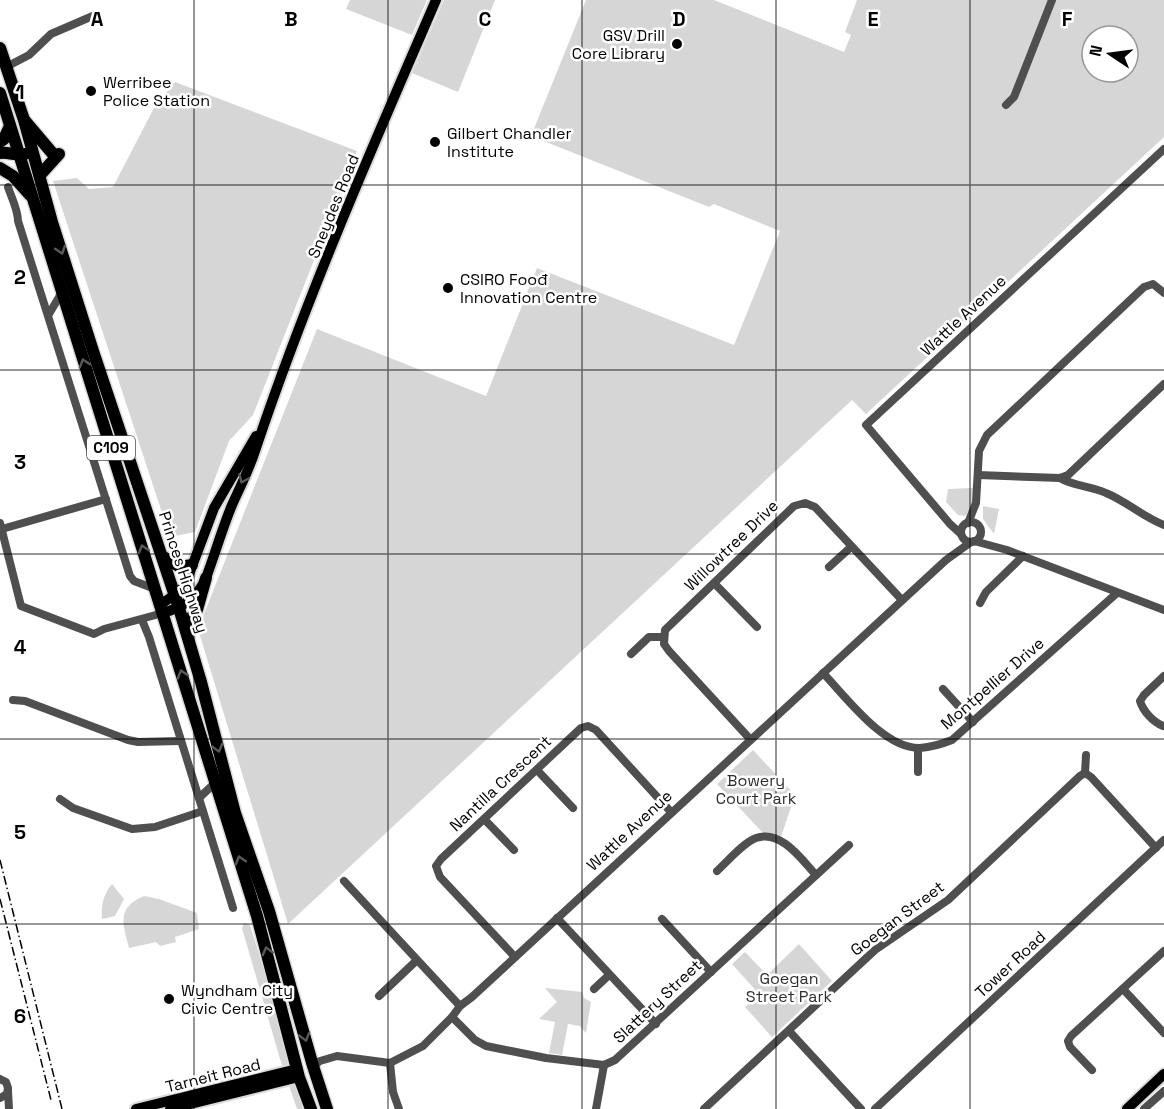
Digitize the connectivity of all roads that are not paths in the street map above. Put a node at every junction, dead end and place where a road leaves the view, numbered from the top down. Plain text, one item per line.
1 (436, 0) edge
2 (1052, 0) edge
3 (95, 15) dead end
4 (0, 47) edge
5 (29, 55) junction
6 (6, 67) junction
7 (0, 93) edge
8 (1005, 105) dead end
9 (24, 120) junction
10 (5, 126) edge
11 (0, 142) edge
12 (1164, 149) edge
13 (0, 153) edge
14 (33, 153) junction
15 (20, 155) junction
16 (0, 168) edge
17 (39, 175) junction
18 (8, 187) dead end
19 (33, 198) junction
20 (62, 292) junction
21 (1164, 293) edge
22 (49, 314) junction
23 (1164, 384) edge
24 (263, 424) junction
25 (978, 475) junction
26 (1060, 478) junction
27 (106, 499) junction
28 (976, 503) junction
29 (942, 512) junction
30 (967, 523) junction
31 (1164, 525) edge
32 (1, 526) edge
33 (979, 527) junction
34 (962, 535) junction
35 (973, 542) junction
36 (851, 547) junction
37 (1006, 550) junction
38 (162, 556) junction
39 (1023, 556) junction
40 (946, 560) junction
41 (192, 565) junction
42 (829, 567) dead end
43 (206, 578) junction
44 (714, 583) junction
45 (155, 590) junction
46 (1117, 593) junction
47 (175, 595) junction
48 (902, 600) junction
49 (980, 603) dead end
50 (179, 608) junction
51 (161, 609) junction
52 (1164, 610) edge
53 (138, 620) junction
54 (185, 626) junction
55 (757, 627) dead end
56 (664, 637) junction
57 (631, 654) dead end
58 (823, 673) junction
59 (1164, 676) edge
60 (943, 689) dead end
61 (13, 700) dead end
62 (973, 722) junction
63 (1163, 726) edge
64 (750, 739) junction
65 (181, 741) junction
66 (918, 748) junction
67 (1086, 755) dead end
68 (537, 770) junction
69 (918, 771) dead end
70 (1085, 774) junction
71 (216, 782) junction
72 (230, 792) junction
73 (199, 798) junction
74 (60, 799) dead end
75 (573, 808) dead end
76 (224, 809) junction
77 (671, 812) junction
78 (204, 813) junction
79 (484, 819) junction
80 (1164, 840) edge
81 (849, 845) dead end
82 (1156, 848) junction
83 (514, 850) dead end
84 (717, 871) dead end
85 (816, 875) junction
86 (344, 881) dead end
87 (233, 908) dead end
88 (263, 913) junction
89 (557, 918) junction
90 (662, 919) dead end
91 (1164, 951) edge
92 (515, 957) junction
93 (416, 961) junction
94 (711, 972) junction
95 (609, 975) junction
96 (594, 989) dead end
97 (1123, 989) junction
98 (379, 996) dead end
99 (460, 1006) junction
100 (452, 1017) junction
101 (656, 1024) junction
102 (789, 1031) junction
103 (1164, 1033) edge
104 (390, 1063) junction
105 (604, 1065) junction
106 (313, 1066) junction
107 (1092, 1070) dead end
108 (298, 1073) junction
109 (1164, 1074) edge
110 (1, 1078) edge
111 (8, 1091) junction
112 (1164, 1091) edge
113 (0, 1100) edge
114 (4, 1109) edge
115 (9, 1109) edge
116 (136, 1109) edge
117 (170, 1109) edge
118 (311, 1109) edge
119 (327, 1109) edge
120 (399, 1109) edge
121 (596, 1109) edge
122 (704, 1109) edge
123 (861, 1109) edge
124 (875, 1109) edge
125 (1126, 1109) edge
126 (1144, 1109) edge

1 - 24 main road, Sneydes Road
2 - 8 street
3 - 5 street
4 - 5 street
4 - 6 highway, Princes Highway / C109
5 - 6 street
6 - 9 highway, Princes Highway / C109
7 - 10 highway, Princes Highway / C109
9 - 14 highway, Princes Highway / C109
9 - 17 highway
10 - 11 highway
10 - 15 highway, Princes Highway / C109
12 - 29 street, Wattle Avenue
13 - 15 highway
14 - 15 highway
14 - 17 highway, Princes Highway / C109
15 - 16 highway
15 - 19 highway, Princes Highway / C109
16 - 19 highway
17 -> 38 highway, Princes Highway / C109
18 - 22 street
19 - 20 highway, Princes Highway / C109
20 - 22 street
45 -> 20 highway, Princes Highway / C109
21 - 25 street
22 - 27 street
23 - 26 street
24 - 41 main road, Sneydes Road
24 -> 43 main road, Sneydes Road
25 - 26 street
25 - 28 street
26 - 31 street
27 - 32 street
27 - 45 street
28 - 30 street
28 - 33 street
29 - 30 street, Wattle Avenue
29 - 34 street, Wattle Avenue
30 - 33 street
30 - 34 street
32 - 53 street
33 - 35 street
33 - 37 street
34 - 35 street
34 - 40 street, Wattle Avenue
35 - 37 street
35 - 40 street, Wattle Avenue
36 - 42 street
36 - 44 street, Willowtree Drive
36 - 48 street, Willowtree Drive
37 - 39 street
38 - 41 highway
38 - 47 highway, Princes Highway / C109
39 - 46 street
39 - 49 street
40 - 48 street, Wattle Avenue
41 - 47 main road, Sneydes Road
43 - 50 main road, Sneydes Road
43 - 54 highway
44 - 55 street
44 - 56 street, Willowtree Drive
45 - 51 highway, Princes Highway / C109
46 - 52 street
46 - 62 street, Montpellier Drive
47 - 50 highway, Princes Highway / C109
47 - 51 main road, Sneydes Road
48 - 58 street, Wattle Avenue
50 - 51 main road, Sneydes Road
50 - 54 highway, Princes Highway / C109
51 - 53 street
71 -> 51 highway, Princes Highway / C109
53 - 65 street
54 -> 72 highway, Princes Highway / C109
56 - 57 street
56 - 64 street
58 - 64 street, Wattle Avenue
58 - 66 street
59 - 63 street
60 - 62 street
61 - 65 street
62 - 66 street, Montpellier Drive
64 - 77 street, Wattle Avenue
65 - 73 street
66 - 69 street
67 - 70 street
68 - 75 street
68 - 77 street, Nantilla Crescent
68 - 79 street, Nantilla Crescent
70 - 82 street
70 - 102 street, Goegan Street
71 - 73 street
71 - 76 highway, Princes Highway / C109
72 - 76 highway
72 - 88 highway, Princes Highway / C109
73 - 78 street
74 - 78 street
76 - 78 street
88 -> 76 highway, Princes Highway / C109
77 - 89 street, Wattle Avenue
78 - 87 street
79 - 83 street
79 - 92 street, Nantilla Crescent
80 - 82 street, Tower Road
81 - 85 street, Slattery Street
82 - 124 street, Tower Road
84 - 85 street
85 - 94 street, Slattery Street
86 - 93 street
88 -> 106 highway, Princes Highway / C109
108 -> 88 highway, Princes Highway / C109
89 - 92 street, Wattle Avenue
89 - 95 street
90 - 94 street
91 - 97 street
92 - 99 street, Wattle Avenue
93 - 98 street
93 - 99 street
94 - 101 street, Slattery Street
95 - 96 street
95 - 101 street
97 - 103 street
97 - 107 street
99 - 100 street, Wattle Avenue
100 - 104 street, Wattle Avenue
100 - 105 street
101 - 105 street, Slattery Street
102 - 122 street, Goegan Street
102 - 123 street
104 - 106 street
104 - 120 street
105 - 121 street
106 - 108 highway
106 - 119 highway, Princes Highway / C109
108 - 116 main road, Tarneit Road
108 - 117 main road, Tarneit Road
108 - 118 highway, Princes Highway / C109
109 - 125 main road
110 - 111 street
111 - 113 street
111 - 115 street
112 - 126 street
113 - 114 street

